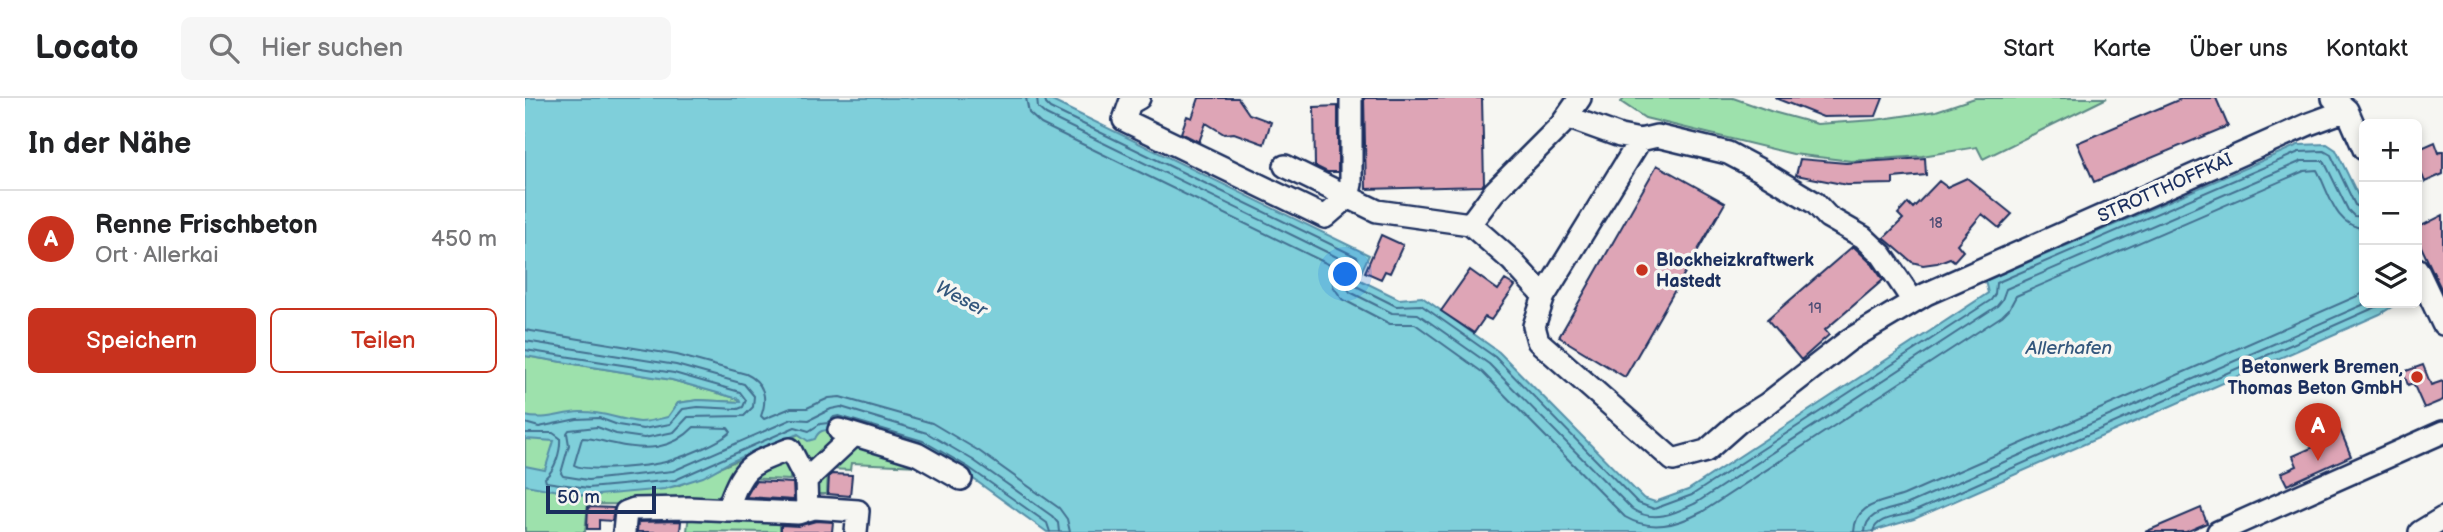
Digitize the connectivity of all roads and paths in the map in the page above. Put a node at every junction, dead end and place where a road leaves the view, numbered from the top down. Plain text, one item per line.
1 (1139, 98) edge
2 (1351, 98) edge
3 (1580, 98) edge
4 (2340, 104) edge
5 (1567, 117) junction
6 (1640, 139) junction
7 (2359, 140) edge
8 (1285, 166) dead end
9 (1348, 197) junction
10 (1470, 224) junction
11 (2422, 280) edge
12 (1545, 296) junction
13 (1913, 301) junction
14 (2443, 324) edge
15 (2443, 432) edge
16 (813, 452) dead end
17 (961, 479) dead end
18 (806, 480) junction
19 (727, 510) junction
20 (807, 510) junction
21 (2443, 518) edge
22 (624, 532) edge
23 (856, 532) edge
24 (2218, 532) edge
25 (2420, 532) edge

1 - 9 street
2 - 9 street
3 - 5 street
4 - 7 street, STROTTHOFFKAI
4 - 13 street, STROTTHOFFKAI
5 - 6 street
5 - 10 street
6 - 12 street
6 - 13 street
8 - 9 street
9 - 10 street
10 - 12 street
11 - 14 street
12 - 13 street, STROTTHOFFKAI
15 - 24 street
16 - 18 street
17 - 18 street
18 - 19 street
18 - 20 street
19 - 20 street
19 - 22 street
20 - 23 street
21 - 25 street

